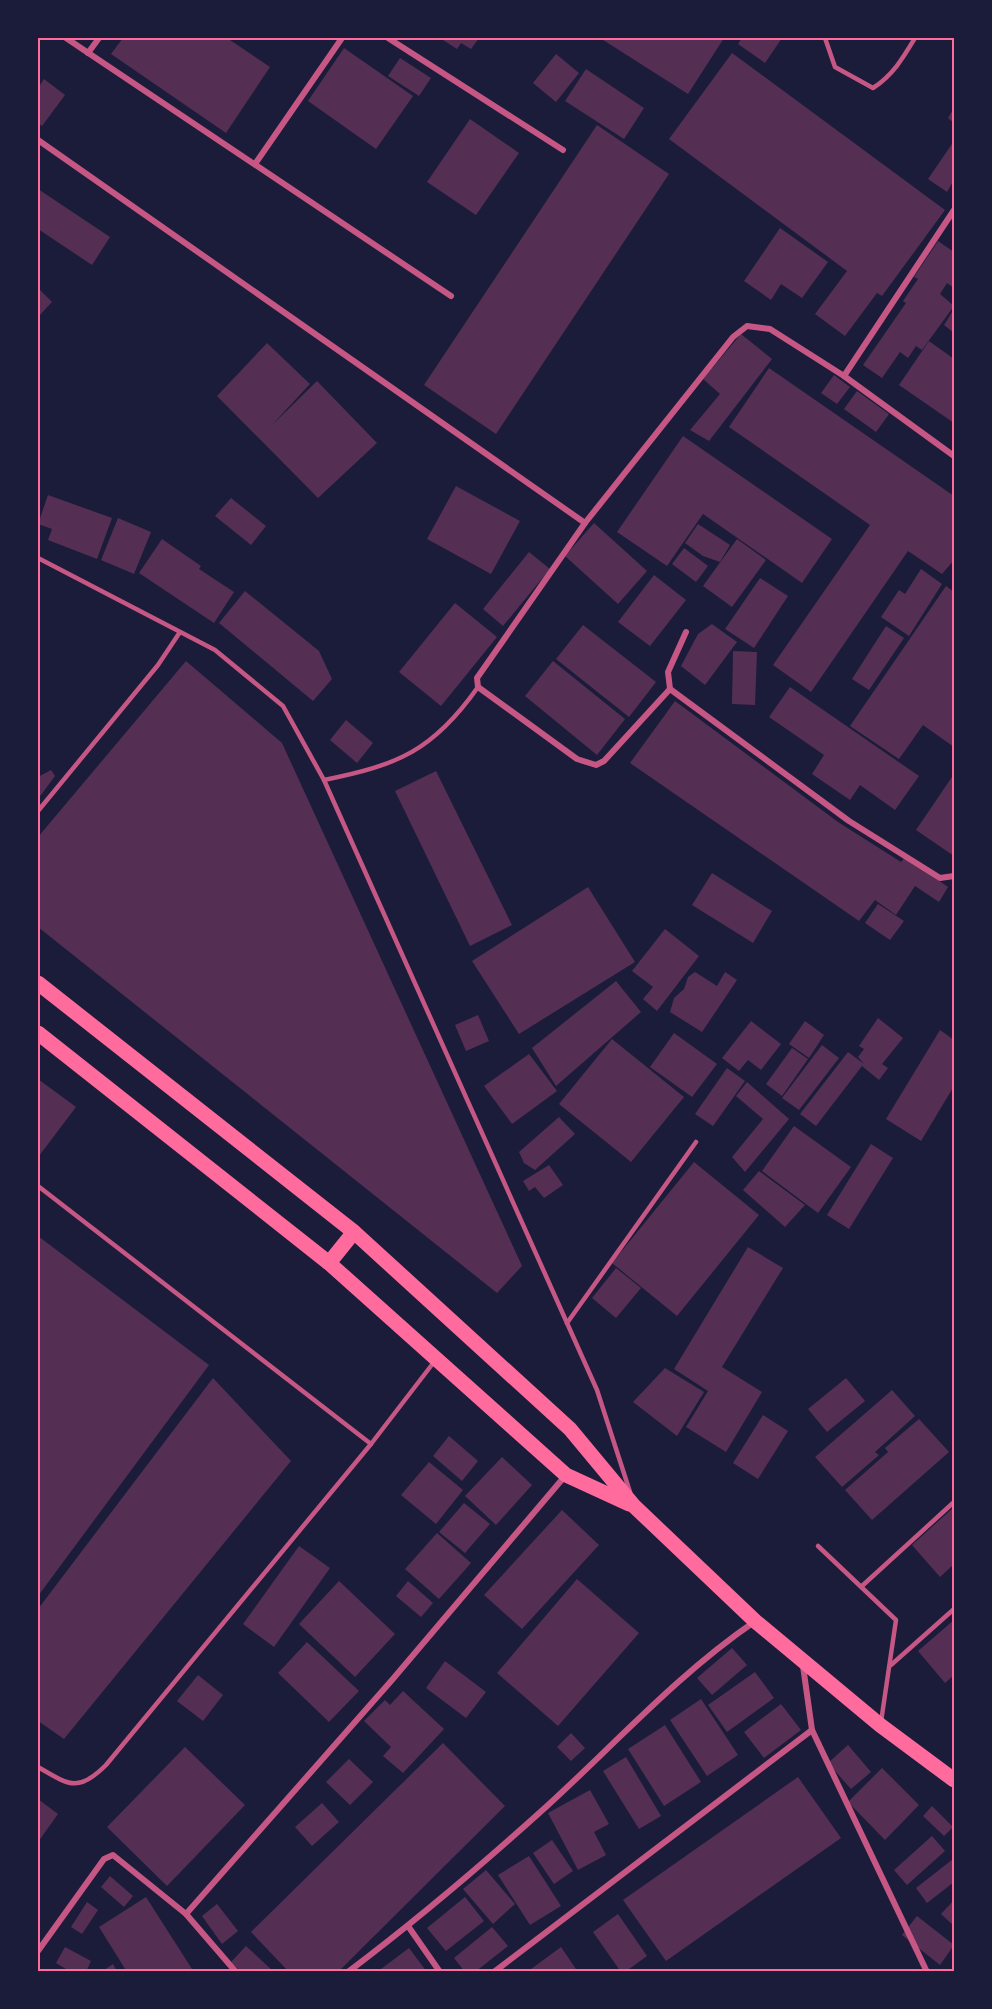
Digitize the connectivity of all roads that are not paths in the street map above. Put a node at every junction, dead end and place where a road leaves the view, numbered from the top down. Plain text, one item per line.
1 (66, 38) edge
2 (99, 38) edge
3 (342, 38) edge
4 (388, 38) edge
5 (825, 38) edge
6 (915, 38) edge
7 (88, 53) junction
8 (38, 140) edge
9 (563, 150) dead end
10 (255, 164) junction
11 (954, 210) edge
12 (451, 296) dead end
13 (844, 376) junction
14 (954, 456) edge
15 (585, 523) junction
16 (38, 558) edge
17 (180, 632) junction
18 (686, 632) dead end
19 (478, 687) junction
20 (670, 689) junction
21 (324, 780) junction
22 (38, 811) edge
23 (954, 876) edge
24 (38, 983) edge
25 (38, 1033) edge
26 (696, 1142) dead end
27 (38, 1186) edge
28 (354, 1232) junction
29 (329, 1263) junction
30 (567, 1323) junction
31 (437, 1358) junction
32 (371, 1444) junction
33 (566, 1475) junction
34 (954, 1502) edge
35 (634, 1506) junction
36 (818, 1546) dead end
37 (862, 1586) junction
38 (954, 1609) edge
39 (754, 1622) junction
40 (802, 1660) junction
41 (891, 1665) junction
42 (880, 1725) junction
43 (812, 1730) junction
44 (38, 1767) edge
45 (954, 1780) edge
46 (186, 1914) junction
47 (408, 1926) junction
48 (38, 1951) edge
49 (236, 1971) edge
50 (348, 1971) edge
51 (440, 1971) edge
52 (494, 1971) edge
53 (927, 1971) edge

1 - 7 street
2 - 7 street
3 - 10 street
4 - 9 street
5 - 6 lane
7 - 10 street
8 - 15 street
10 - 12 street
11 - 13 street
13 - 14 street
13 - 15 street
15 - 19 street
16 - 17 lane
17 - 21 lane
17 - 22 lane
18 - 20 street
19 - 20 street
19 - 21 lane
20 - 23 street
21 - 30 lane
24 - 28 main road
25 - 29 main road
26 - 30 lane
27 - 32 lane
28 - 29 main road
28 - 35 main road
29 - 31 main road
30 - 35 lane
31 - 32 lane
31 - 33 main road
32 - 44 lane
33 - 35 main road
33 - 46 street
34 - 37 lane
35 - 39 main road
36 - 37 lane
37 - 41 lane
38 - 41 lane
39 - 40 main road
39 - 47 street
40 - 42 main road
40 - 43 street
41 - 42 lane
42 - 45 main road
43 - 52 street
43 - 53 street
46 - 48 street
46 - 49 street
47 - 50 street
47 - 51 street

